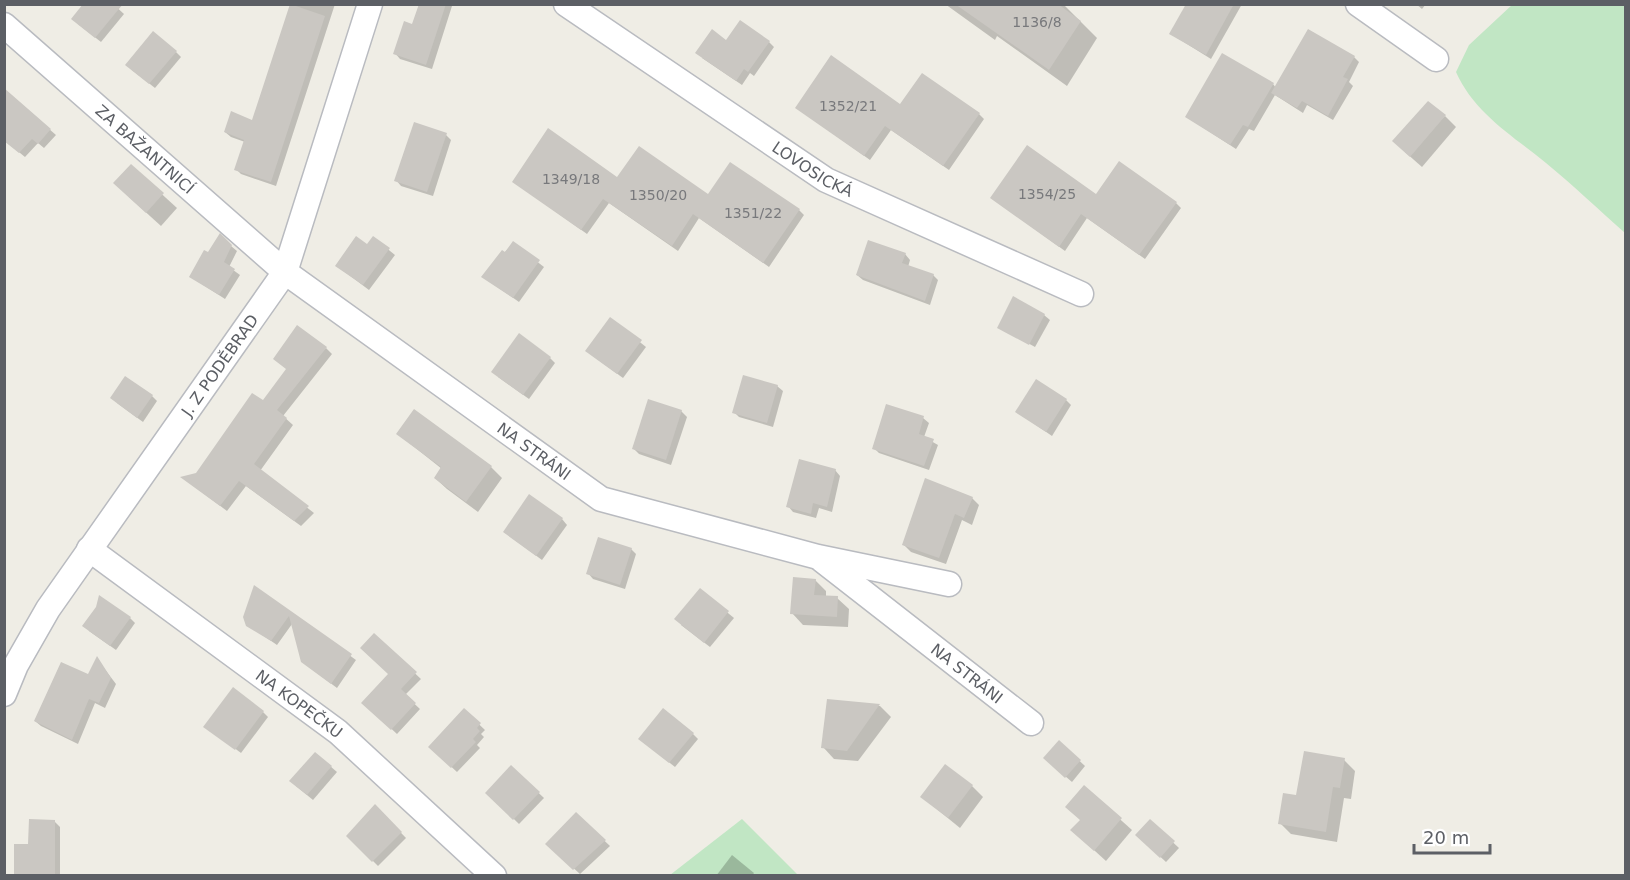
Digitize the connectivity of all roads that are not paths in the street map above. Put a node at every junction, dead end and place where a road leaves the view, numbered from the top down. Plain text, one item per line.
1 (370, 4) edge
2 (566, 4) edge
3 (1358, 4) edge
4 (4, 25) edge
5 (1436, 59) dead end
6 (285, 272) junction
7 (1081, 294) dead end
8 (89, 549) junction
9 (818, 557) junction
10 (949, 584) dead end
11 (4, 694) edge
12 (1031, 723) dead end
13 (494, 876) edge

1 - 6 street, J. Z PODĚBRAD
2 - 7 street, LOVOSICKÁ
3 - 5 street
4 - 6 street, ZA BAŽANTNICÍ
6 - 8 street, J. Z PODĚBRAD
6 - 9 street, NA STRÁNI
8 - 11 street, J. Z PODĚBRAD
8 - 13 street, NA KOPEČKU
9 - 10 street, NA STRÁNI
9 - 12 street, NA STRÁNI

